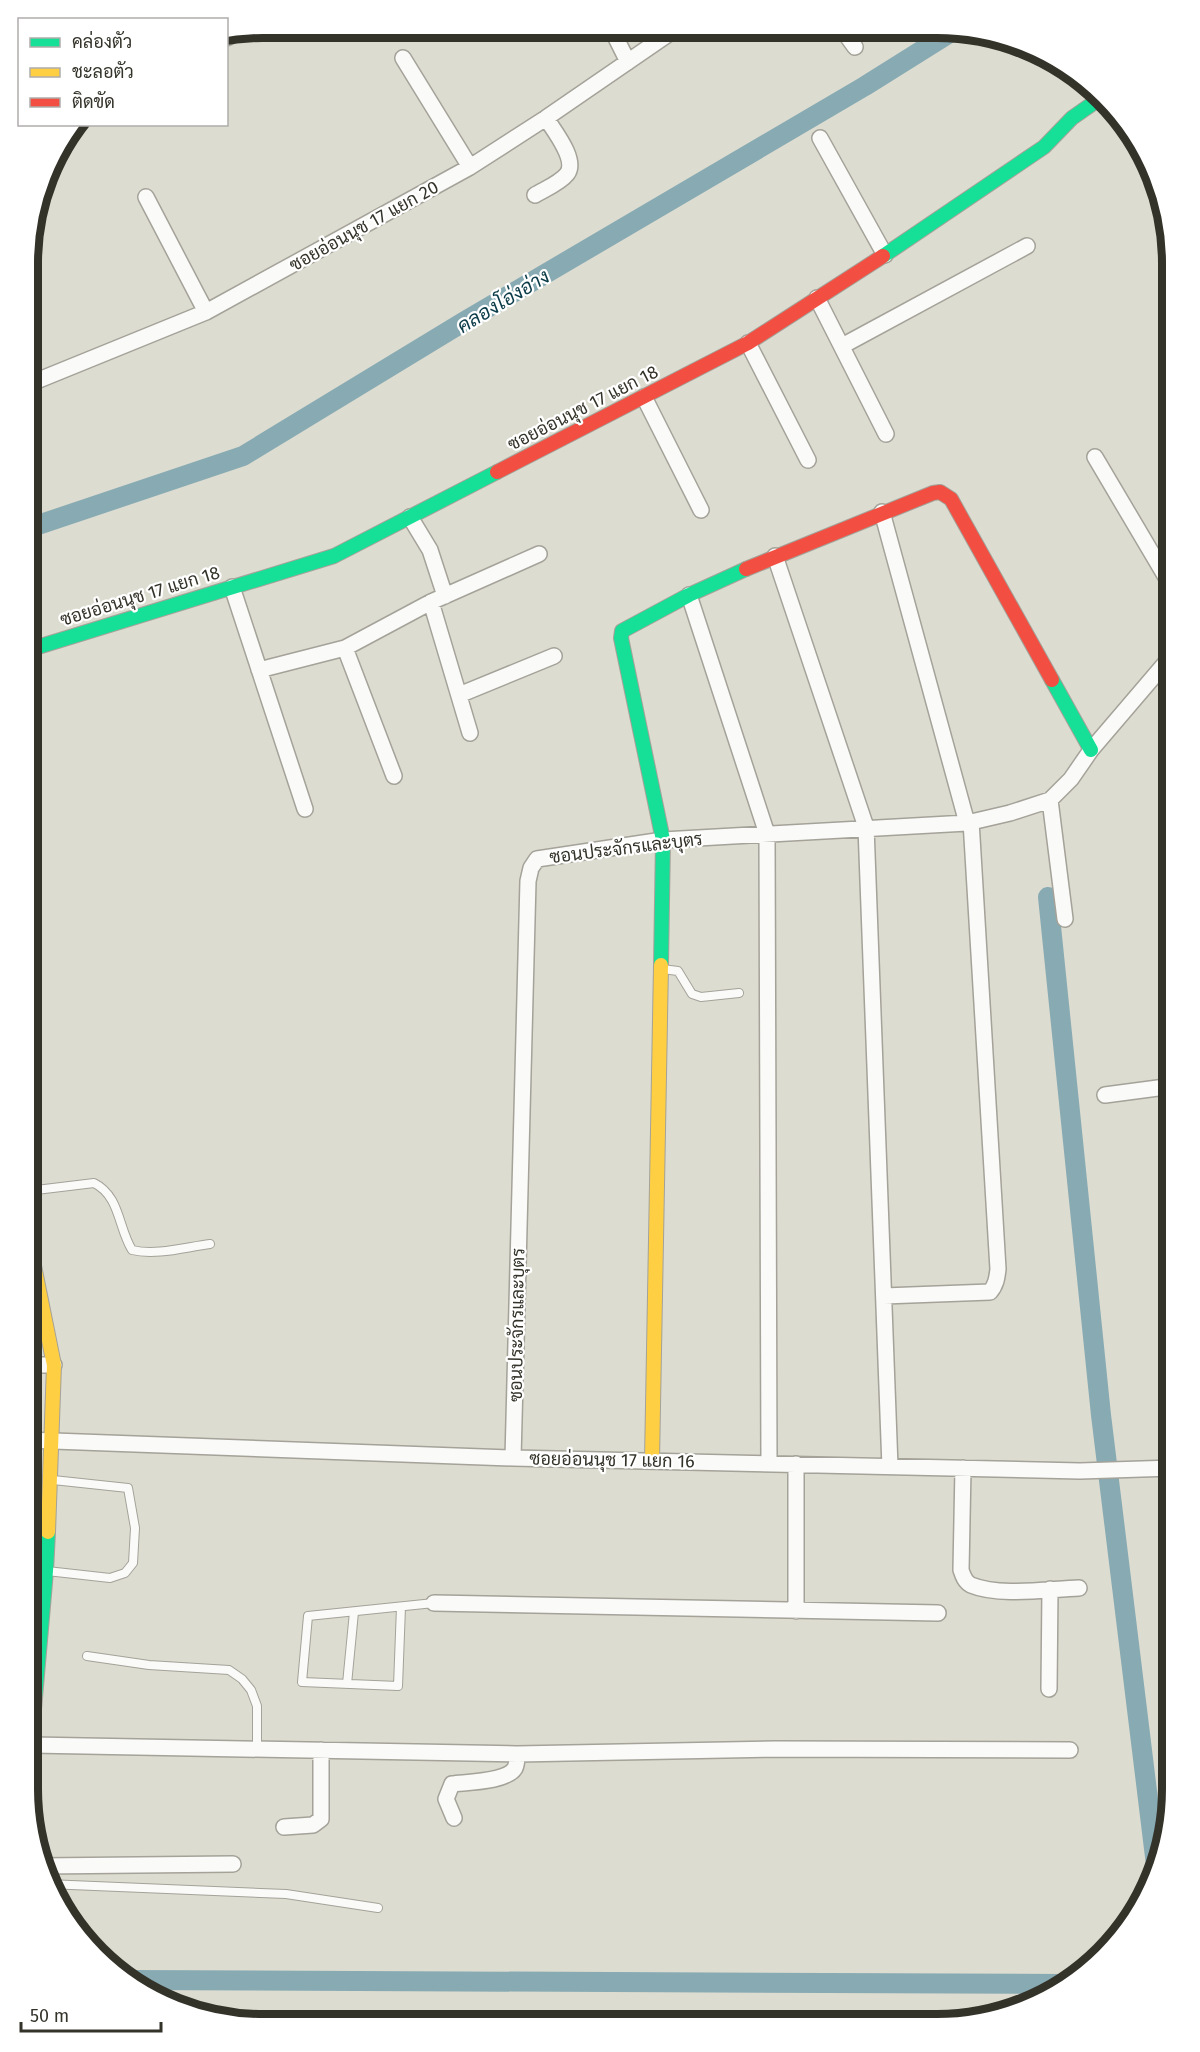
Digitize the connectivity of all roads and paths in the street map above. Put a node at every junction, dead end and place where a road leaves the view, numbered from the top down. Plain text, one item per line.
1 (616, 38) edge
2 (663, 38) edge
3 (848, 38) edge
4 (855, 47) dead end
5 (403, 58) dead end
6 (628, 62) junction
7 (1095, 102) edge
8 (546, 118) junction
9 (820, 138) dead end
10 (470, 168) junction
11 (535, 195) dead end
12 (146, 197) dead end
13 (1027, 246) dead end
14 (885, 255) junction
15 (817, 298) junction
16 (206, 312) junction
17 (748, 343) junction
18 (842, 346) junction
19 (38, 380) edge
20 (644, 397) junction
21 (886, 435) dead end
22 (1095, 457) dead end
23 (808, 460) dead end
24 (701, 510) dead end
25 (882, 512) junction
26 (410, 517) junction
27 (539, 554) dead end
28 (775, 556) junction
29 (1162, 570) edge
30 (232, 587) junction
31 (689, 596) junction
32 (438, 599) junction
33 (38, 647) edge
34 (345, 648) junction
35 (554, 656) dead end
36 (1162, 667) edge
37 (260, 670) junction
38 (459, 695) junction
39 (470, 733) dead end
40 (1091, 750) junction
41 (394, 776) dead end
42 (1050, 800) junction
43 (305, 809) dead end
44 (969, 822) junction
45 (866, 828) junction
46 (767, 834) junction
47 (663, 840) junction
48 (1065, 919) dead end
49 (661, 968) junction
50 (739, 993) dead end
51 (1162, 1087) edge
52 (1105, 1095) dead end
53 (38, 1190) edge
54 (210, 1244) dead end
55 (38, 1286) edge
56 (884, 1296) junction
57 (38, 1365) edge
58 (54, 1365) junction
59 (38, 1440) edge
60 (52, 1440) junction
61 (513, 1458) junction
62 (652, 1461) junction
63 (769, 1464) junction
64 (796, 1464) junction
65 (890, 1467) junction
66 (963, 1468) junction
67 (1162, 1468) edge
68 (50, 1479) junction
69 (46, 1571) junction
70 (1079, 1588) dead end
71 (1050, 1589) junction
72 (434, 1604) joint
73 (401, 1607) junction
74 (796, 1611) junction
75 (354, 1612) junction
76 (938, 1613) dead end
77 (87, 1656) dead end
78 (38, 1670) edge
79 (346, 1684) junction
80 (1049, 1689) dead end
81 (38, 1745) edge
82 (257, 1749) junction
83 (321, 1750) junction
84 (1070, 1750) dead end
85 (517, 1754) junction
86 (454, 1818) dead end
87 (284, 1827) dead end
88 (233, 1864) dead end
89 (51, 1866) edge
90 (59, 1884) edge
91 (378, 1908) dead end

1 - 6 street
2 - 6 street, ซอยอ่อนนุช 17 แยก 20
3 - 4 street
5 - 10 street
6 - 8 street, ซอยอ่อนนุช 17 แยก 20
7 - 14 street, ซอยอ่อนนุช 17 แยก 18
8 - 10 street, ซอยอ่อนนุช 17 แยก 20
8 - 11 street
9 - 14 street
10 - 16 street, ซอยอ่อนนุช 17 แยก 20
12 - 16 street
13 - 18 street
14 - 15 street, ซอยอ่อนนุช 17 แยก 18
15 - 17 street, ซอยอ่อนนุช 17 แยก 18
15 - 18 street
16 - 19 street, ซอยอ่อนนุช 17 แยก 20
17 - 20 street, ซอยอ่อนนุช 17 แยก 18
17 - 23 street
18 - 21 street
20 - 24 street
20 - 26 street, ซอยอ่อนนุช 17 แยก 18
22 - 29 street
25 - 28 street
25 - 40 street
25 - 44 street
26 - 30 street, ซอยอ่อนนุช 17 แยก 18
26 - 32 street
27 - 32 street
28 - 31 street
28 - 45 street
30 - 33 street, ซอยอ่อนนุช 17 แยก 18
30 - 37 street
31 - 46 street
31 - 47 street
32 - 34 street
32 - 38 street
34 - 37 street
34 - 41 street
35 - 38 street
36 - 40 street, ซอนประจักรและบุตร
37 - 43 street
38 - 39 street
40 - 42 street, ซอนประจักรและบุตร
42 - 44 street, ซอนประจักรและบุตร
42 - 48 street
44 - 45 street, ซอนประจักรและบุตร
44 - 56 street
45 - 46 street, ซอนประจักรและบุตร
45 - 56 street
46 - 47 street, ซอนประจักรและบุตร
46 - 63 street
47 - 49 street
47 - 61 street, ซอนประจักรและบุตร
49 - 50 lane
49 - 62 street
51 - 52 street
53 - 54 lane
55 - 58 street
56 - 65 street
57 - 58 street
58 - 60 street
59 - 60 street, ซอยอ่อนนุช 17 แยก 16
60 - 61 street, ซอยอ่อนนุช 17 แยก 16
60 - 68 street
61 - 62 street, ซอยอ่อนนุช 17 แยก 16
62 - 63 street, ซอยอ่อนนุช 17 แยก 16
63 - 64 street, ซอยอ่อนนุช 17 แยก 16
64 - 65 street, ซอยอ่อนนุช 17 แยก 16
64 - 74 street
65 - 66 street, ซอยอ่อนนุช 17 แยก 16
66 - 67 street, ซอยอ่อนนุช 17 แยก 16
66 - 71 street
68 - 69 street
68 - 69 lane
69 - 78 street
70 - 71 street
71 - 80 street
72 - 73 lane
72 - 74 street
73 - 75 lane
73 - 79 lane
74 - 76 street
75 - 79 lane
75 - 79 lane
77 - 82 lane
81 - 82 street
82 - 83 street
83 - 85 street
83 - 87 street
84 - 85 street
85 - 86 street
88 - 89 street
90 - 91 lane

